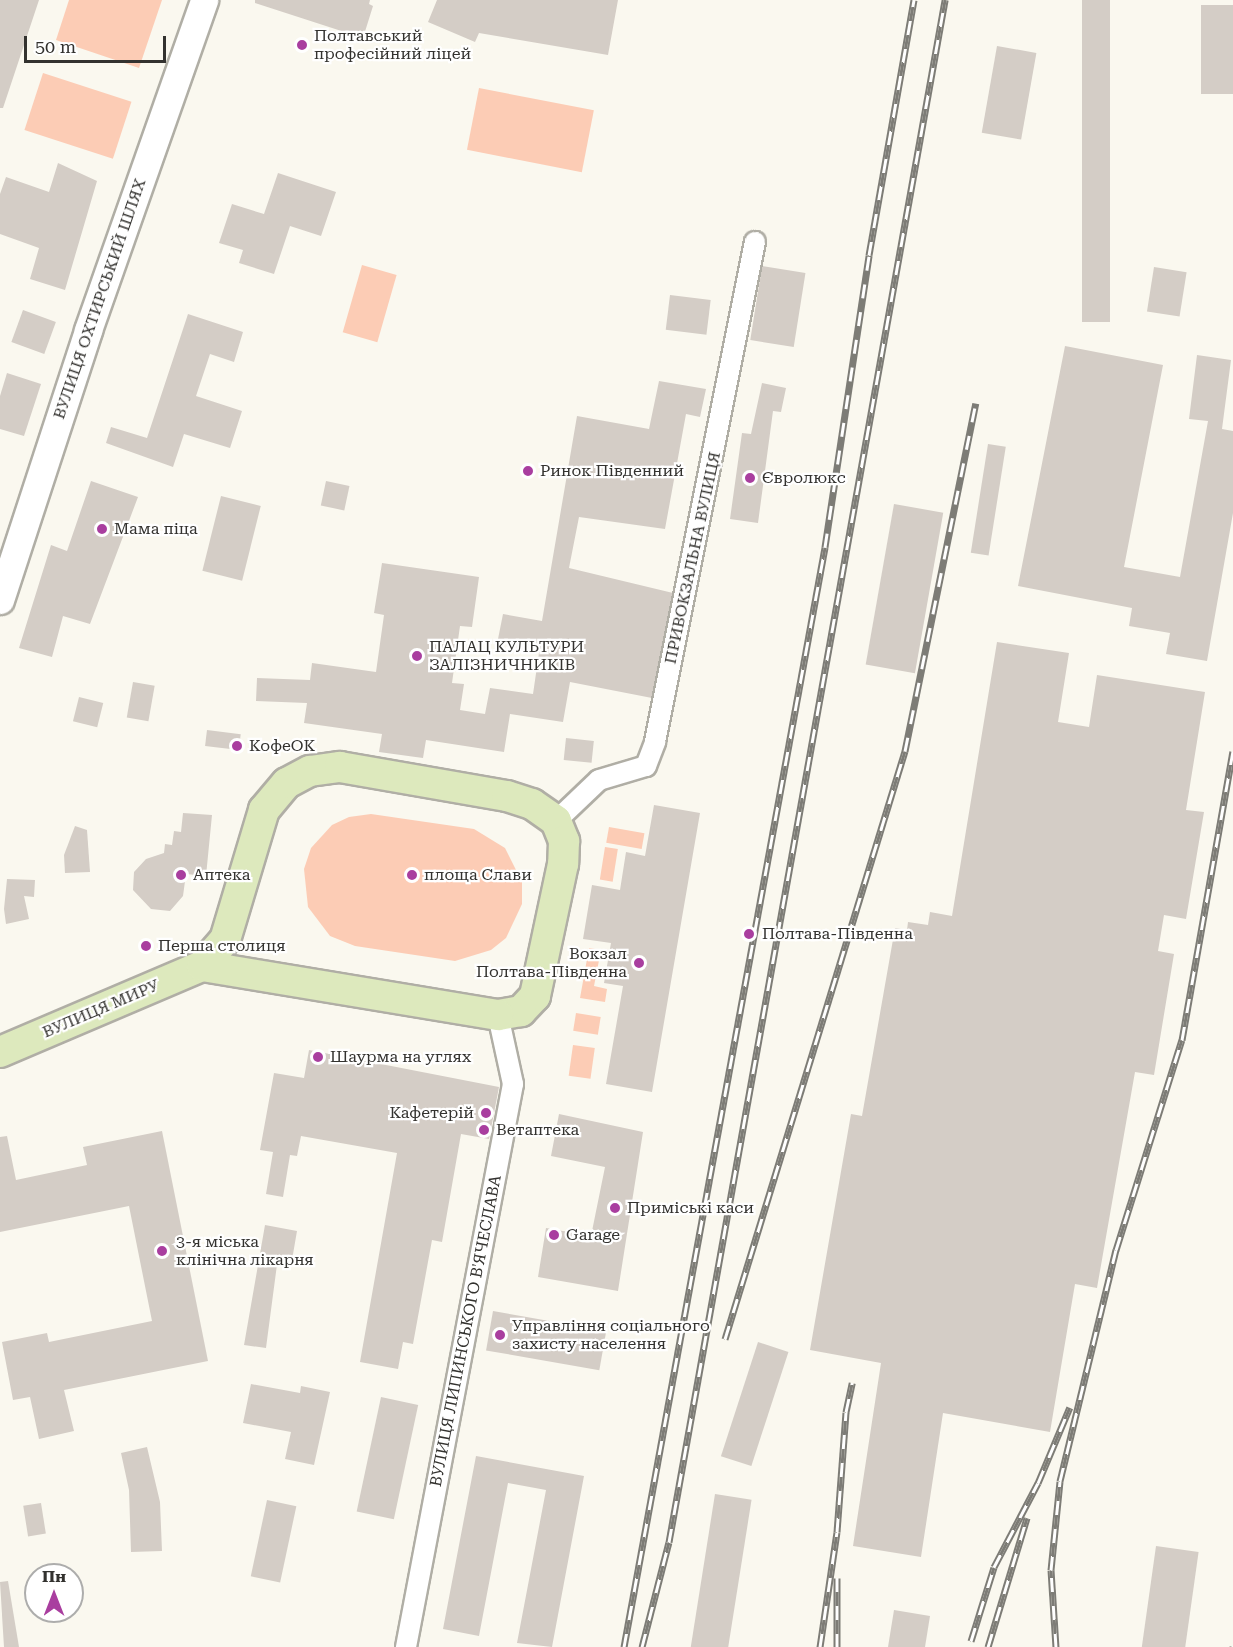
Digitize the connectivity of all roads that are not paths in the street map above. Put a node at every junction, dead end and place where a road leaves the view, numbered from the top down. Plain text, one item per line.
1 (204, 0) edge
2 (755, 242) dead end
3 (0, 600) edge
4 (556, 821) junction
5 (202, 966) junction
6 (498, 1015) junction
7 (0, 1052) edge
8 (406, 1647) edge

1 - 3 main road, ВУЛИЦЯ ОХТИРСЬКИЙ ШЛЯХ
2 - 4 street, ПРИВОКЗАЛЬНА ВУЛИЦЯ
4 - 5 main road
4 - 6 main road
5 - 6 main road
5 - 7 main road, ВУЛИЦЯ МИРУ
6 - 8 street, ВУЛИЦЯ ЛИПИНСЬКОГО В'ЯЧЕСЛАВА

